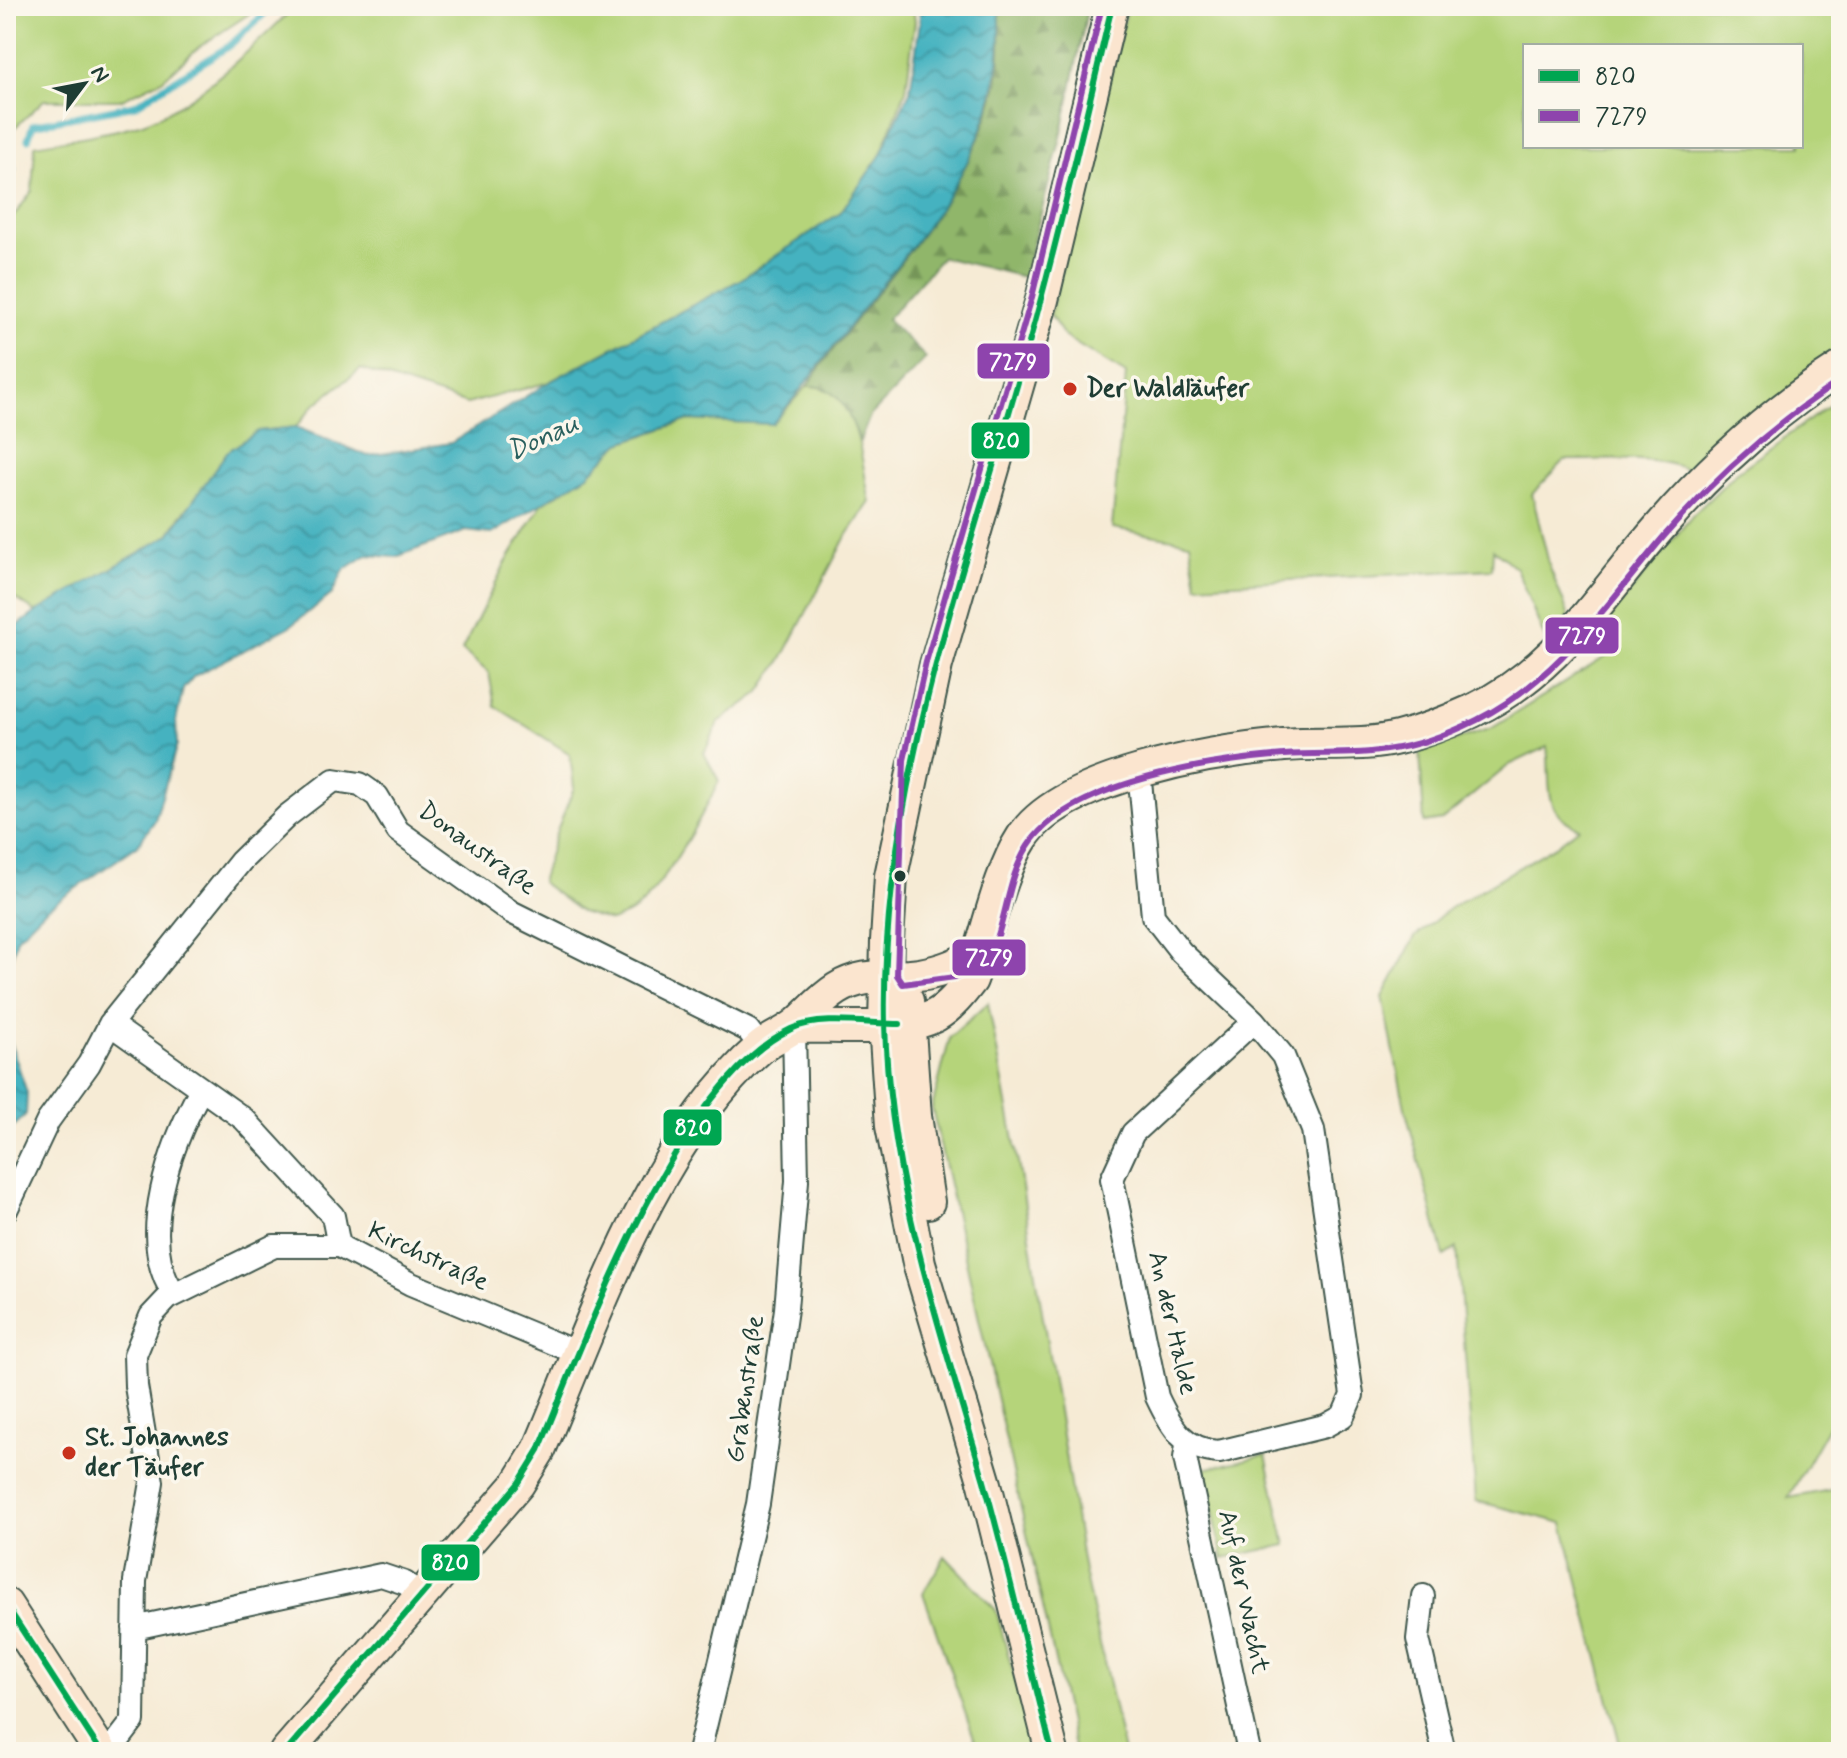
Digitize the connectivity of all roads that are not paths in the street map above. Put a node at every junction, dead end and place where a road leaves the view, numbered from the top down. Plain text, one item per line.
1 (1112, 6) edge
2 (1841, 368) edge
3 (1139, 771) junction
4 (981, 952) junction
5 (897, 975) junction
6 (1254, 1021) junction
7 (110, 1024) junction
8 (898, 1024) junction
9 (794, 1027) junction
10 (761, 1047) junction
11 (200, 1091) junction
12 (6, 1210) edge
13 (339, 1246) junction
14 (174, 1294) junction
15 (580, 1354) junction
16 (1187, 1445) junction
17 (1423, 1596) dead end
18 (424, 1597) junction
19 (7, 1611) edge
20 (134, 1628) junction
21 (1030, 1665) junction
22 (103, 1752) edge
23 (286, 1752) edge
24 (699, 1752) edge
25 (1052, 1752) edge
26 (1062, 1752) edge
27 (1249, 1752) edge
28 (1444, 1752) edge

1 - 5 street
2 - 3 street
3 - 4 street
3 - 6 street
4 - 5 street
4 - 8 street
5 - 8 street
5 - 9 street
6 - 16 street, An der Halde
6 - 16 street
7 - 10 street, Donaustraße
7 - 11 street
7 - 12 street, Donaustraße
8 - 9 street
8 - 21 street
9 - 10 street
9 - 24 street, Grabenstraße
10 - 15 street
11 - 13 street
11 - 14 street
13 - 14 street, Kirchstraße
13 - 15 street, Kirchstraße
14 - 20 street, Kirchstraße
15 - 18 street
16 - 27 street, Auf der Wacht
17 - 28 street
18 - 20 street
18 - 23 street
19 - 22 street
20 - 22 street, Kirchstraße
21 - 25 street
21 - 26 street

